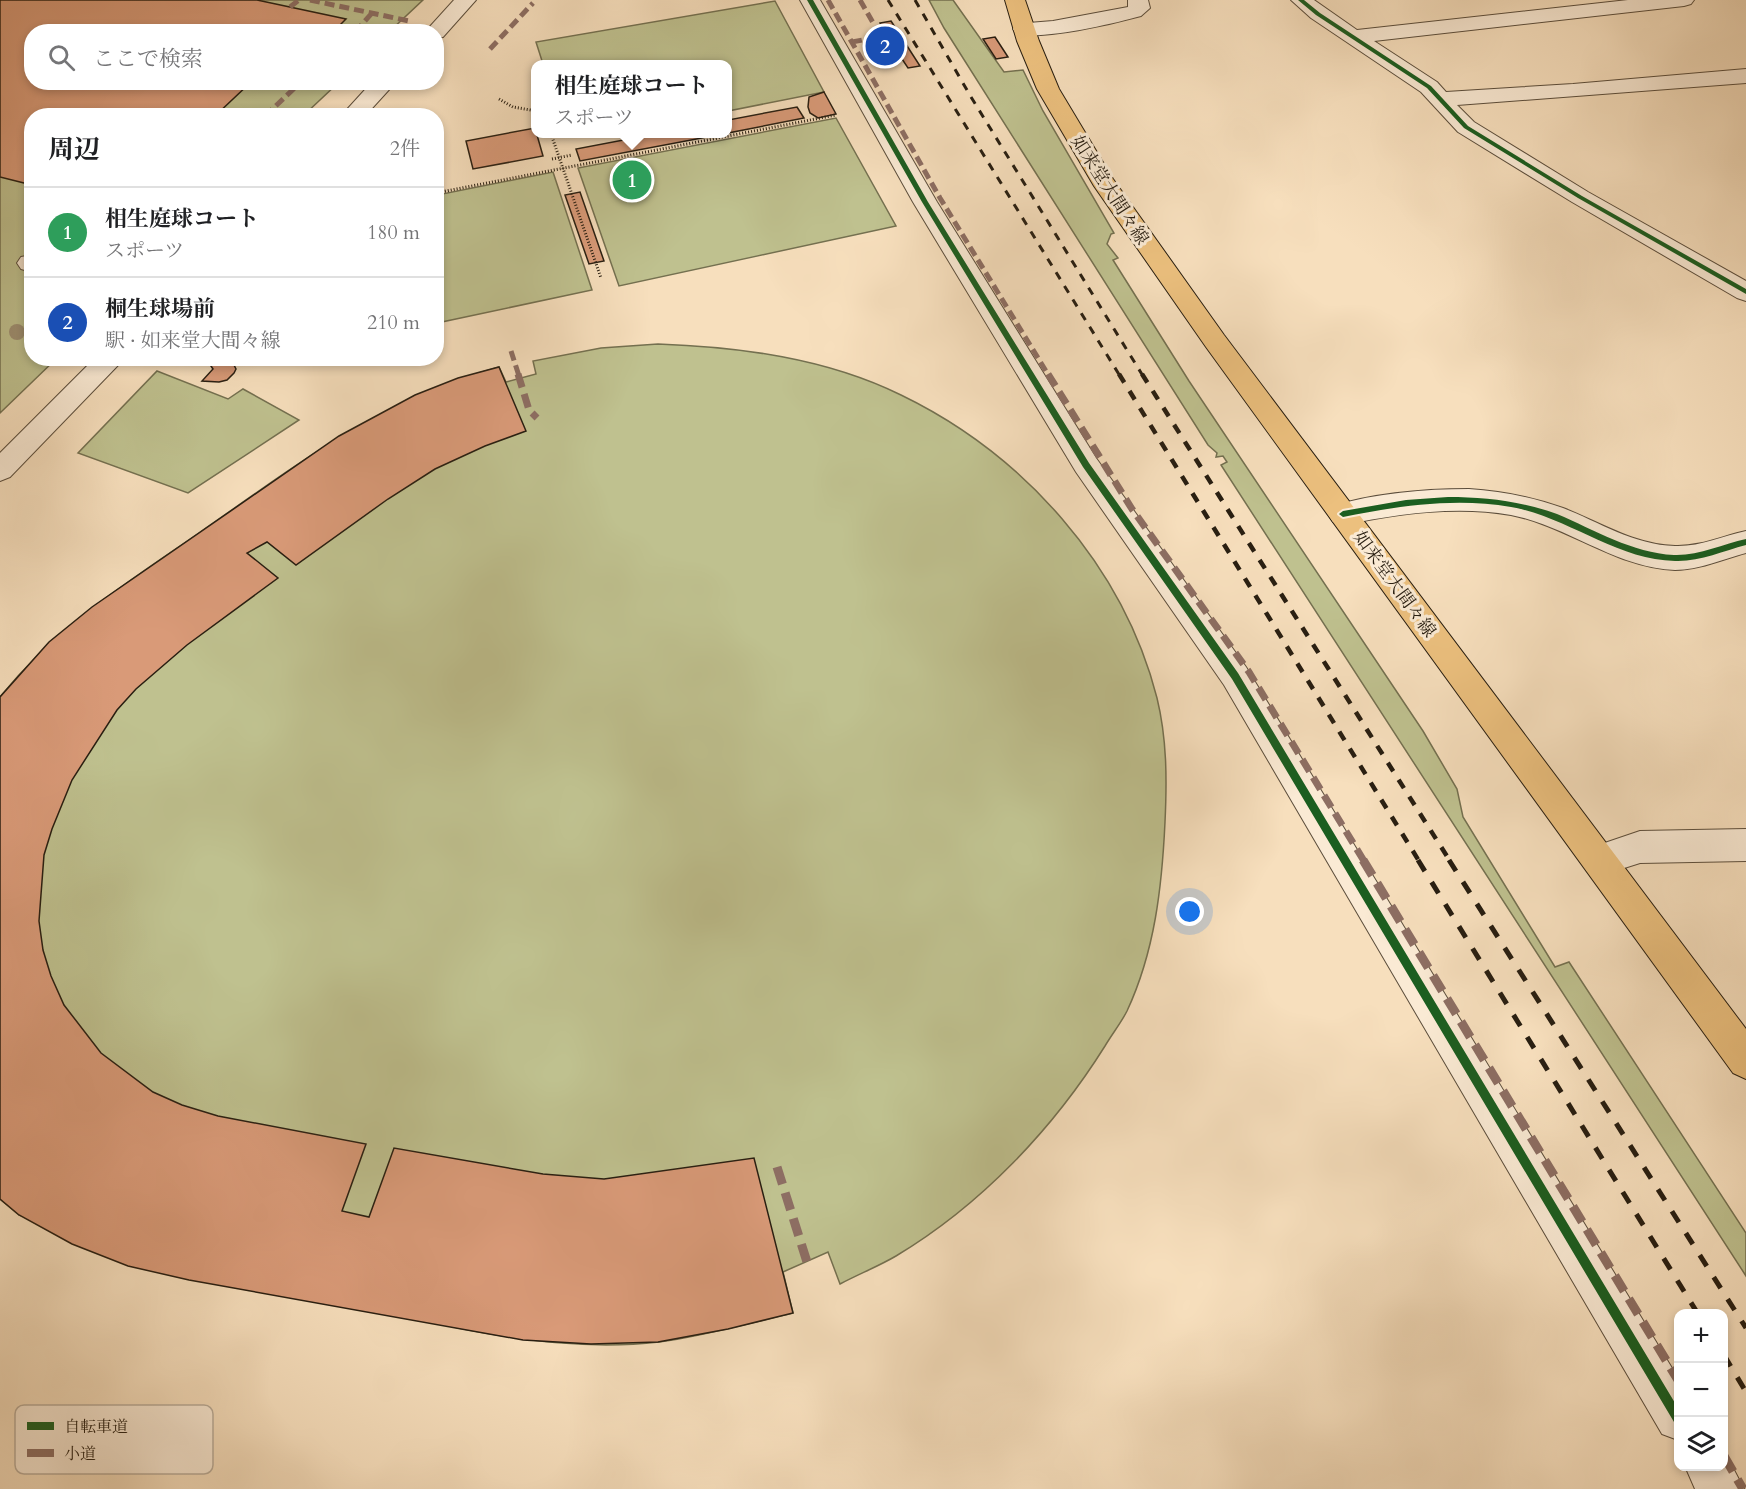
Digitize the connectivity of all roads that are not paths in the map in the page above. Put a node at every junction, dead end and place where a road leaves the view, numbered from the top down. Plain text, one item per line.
1 (466, 0) edge
2 (810, 0) edge
3 (1015, 0) edge
4 (1138, 0) edge
5 (1301, 0) edge
6 (1684, 0) edge
7 (443, 24) edge
8 (1024, 29) junction
9 (1355, 37) junction
10 (1746, 76) edge
11 (377, 90) edge
12 (1442, 99) junction
13 (360, 108) edge
14 (1746, 292) edge
15 (104, 366) edge
16 (0, 470) edge
17 (1343, 514) junction
18 (1746, 542) edge
19 (1746, 845) edge
20 (1599, 860) junction
21 (1746, 1060) edge
22 (1677, 1417) edge
23 (1710, 1471) edge
24 (1721, 1489) edge

1 - 7 street
2 - 22 street
3 - 8 main road, 如来堂大間々線
4 - 8 street
5 - 9 street
6 - 9 street
8 - 17 main road, 如来堂大間々線
9 - 12 street
10 - 12 street
11 - 13 street
12 - 14 street
15 - 16 street
17 - 18 street
17 - 20 main road, 如来堂大間々線
19 - 20 street
20 - 21 main road, 如来堂大間々線
23 - 24 street

